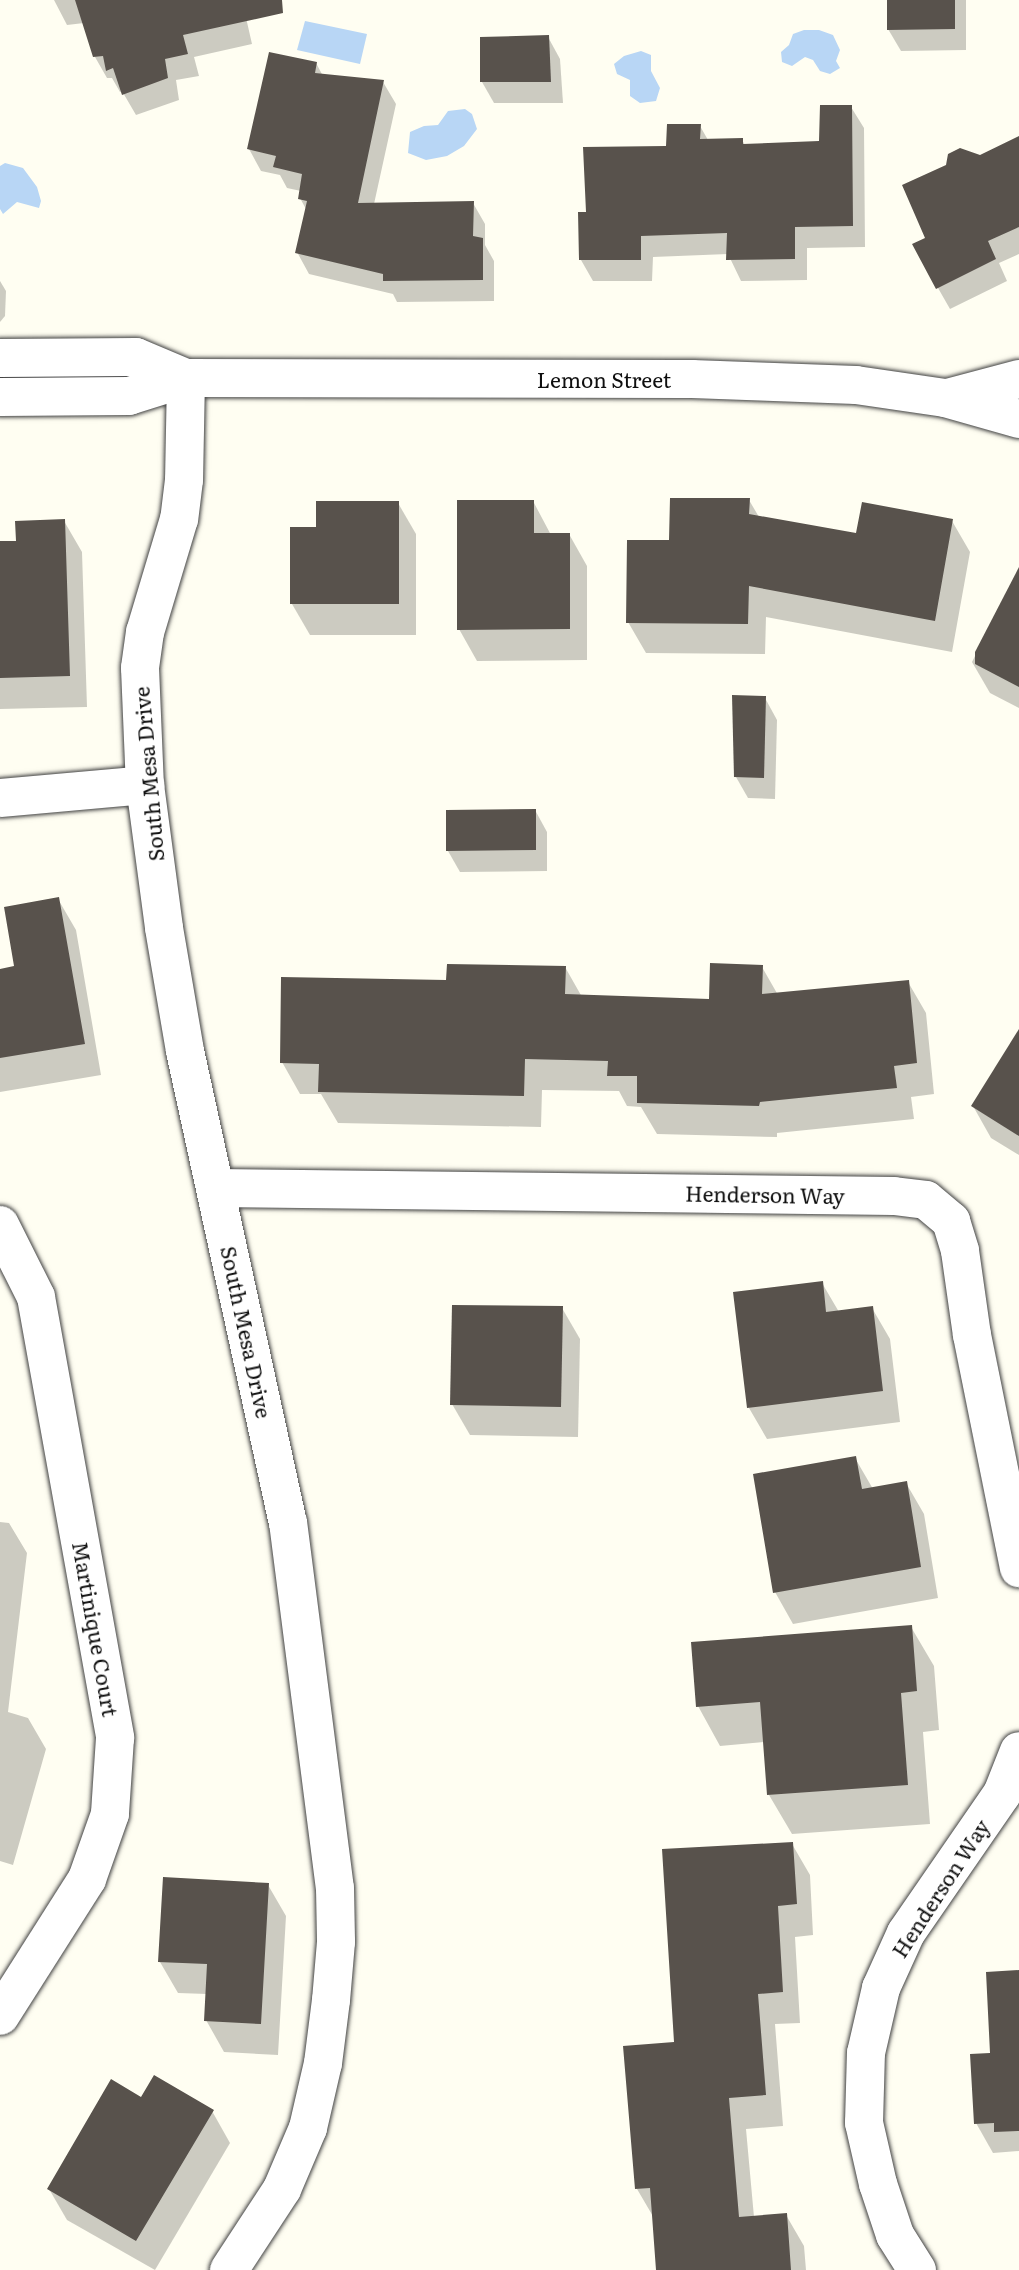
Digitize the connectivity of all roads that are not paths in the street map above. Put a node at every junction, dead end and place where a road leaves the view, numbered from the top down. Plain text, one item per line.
1 (0, 358) edge
2 (186, 378) junction
3 (1019, 379) edge
4 (0, 397) edge
5 (945, 398) junction
6 (1019, 419) edge
7 (145, 785) junction
8 (0, 798) edge
9 (216, 1188) junction
10 (0, 1225) edge
11 (1019, 1568) edge
12 (1019, 1751) edge
13 (0, 2016) edge
14 (229, 2270) edge
15 (917, 2270) edge

1 - 2 street, Lemon Street
2 - 4 street, Lemon Street
2 - 5 street, Lemon Street
2 - 7 street, South Mesa Drive
3 - 5 street
5 - 6 street, Lemon Street
7 - 8 street
7 - 9 street, South Mesa Drive
9 - 11 street, Henderson Way
9 - 14 street, South Mesa Drive
10 - 13 street, Martinique Court
12 - 15 street, Henderson Way

